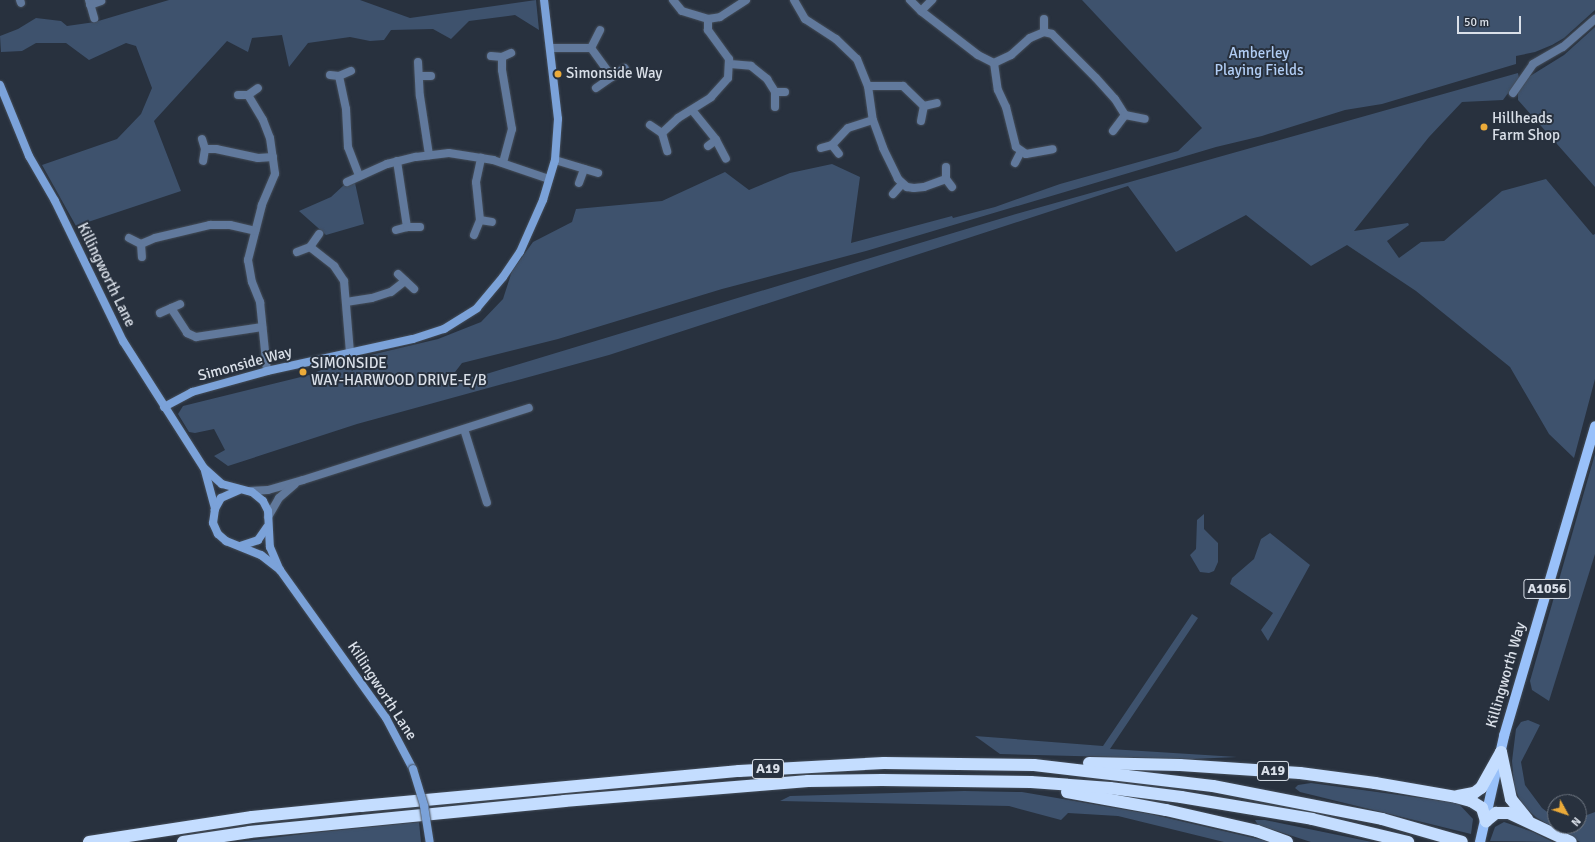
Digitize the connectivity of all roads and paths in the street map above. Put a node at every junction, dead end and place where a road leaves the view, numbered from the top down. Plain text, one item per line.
1 (544, 0) edge
2 (673, 0) edge
3 (746, 0) edge
4 (794, 0) edge
5 (910, 0) edge
6 (932, 0) edge
7 (101, 1) edge
8 (89, 2) edge
9 (921, 11) junction
10 (94, 18) dead end
11 (708, 19) junction
12 (1044, 19) dead end
13 (1595, 19) edge
14 (600, 30) dead end
15 (1044, 32) junction
16 (552, 48) junction
17 (591, 48) junction
18 (511, 53) dead end
19 (491, 56) dead end
20 (502, 57) junction
21 (418, 62) dead end
22 (994, 63) junction
23 (730, 64) junction
24 (625, 68) dead end
25 (351, 70) dead end
26 (330, 75) dead end
27 (339, 76) junction
28 (419, 76) junction
29 (431, 76) dead end
30 (612, 77) junction
31 (0, 85) edge
32 (868, 86) junction
33 (258, 88) dead end
34 (596, 88) dead end
35 (775, 92) junction
36 (785, 92) dead end
37 (1513, 93) dead end
38 (238, 95) dead end
39 (248, 95) junction
40 (937, 103) dead end
41 (924, 106) junction
42 (775, 107) dead end
43 (692, 110) junction
44 (1125, 115) junction
45 (1145, 118) dead end
46 (873, 120) junction
47 (921, 121) dead end
48 (650, 125) dead end
49 (1113, 130) dead end
50 (662, 134) junction
51 (202, 139) dead end
52 (716, 140) junction
53 (832, 145) junction
54 (708, 146) dead end
55 (821, 148) dead end
56 (205, 149) junction
57 (1053, 149) dead end
58 (667, 151) dead end
59 (1020, 153) junction
60 (839, 154) dead end
61 (429, 155) junction
62 (273, 157) junction
63 (481, 158) junction
64 (726, 159) dead end
65 (555, 160) junction
66 (202, 161) dead end
67 (397, 161) junction
68 (503, 164) junction
69 (1015, 164) dead end
70 (946, 167) dead end
71 (584, 168) junction
72 (598, 173) dead end
73 (358, 176) junction
74 (549, 179) junction
75 (946, 179) junction
76 (347, 182) dead end
77 (579, 183) dead end
78 (902, 184) junction
79 (952, 187) dead end
80 (893, 194) dead end
81 (480, 220) junction
82 (492, 222) dead end
83 (408, 226) junction
84 (420, 227) dead end
85 (396, 230) dead end
86 (255, 231) junction
87 (319, 234) dead end
88 (474, 235) dead end
89 (130, 238) dead end
90 (141, 244) junction
91 (310, 247) junction
92 (297, 252) dead end
93 (142, 257) dead end
94 (398, 274) dead end
95 (405, 280) junction
96 (414, 289) dead end
97 (346, 302) junction
98 (180, 304) dead end
99 (171, 308) junction
100 (160, 313) dead end
101 (262, 327) junction
102 (350, 353) junction
103 (267, 371) junction
104 (164, 407) junction
105 (529, 408) dead end
106 (1595, 426) edge
107 (464, 429) junction
108 (204, 468) junction
109 (303, 480) junction
110 (245, 491) junction
111 (487, 503) dead end
112 (214, 509) junction
113 (268, 521) junction
114 (240, 546) junction
115 (280, 570) junction
116 (1501, 752) junction
117 (1034, 765) junction
118 (1031, 782) junction
119 (1456, 797) junction
120 (1486, 821) junction
121 (1529, 822) junction
122 (88, 842) edge
123 (183, 842) edge
124 (430, 842) edge
125 (1287, 842) edge
126 (1408, 842) edge
127 (1462, 842) edge
128 (1480, 842) edge
129 (1571, 842) edge

1 - 16 main road, Simonside Way
2 - 11 street
3 - 11 street
4 - 32 street
5 - 9 street
6 - 9 street
7 - 8 street
8 - 10 street
9 - 22 street
11 - 23 street
12 - 15 street
13 - 37 street
14 - 17 street
15 - 22 street
15 - 44 street
16 - 17 street
16 - 65 main road, Simonside Way
17 - 30 street
18 - 20 street
19 - 20 street
20 - 68 street
21 - 28 street
22 - 59 street
23 - 35 street
23 - 43 street
24 - 30 street
25 - 27 street
26 - 27 street
27 - 73 street
28 - 29 street
28 - 61 street
30 - 34 street
31 - 104 main road, Killingworth Lane
32 - 41 street
32 - 46 street
33 - 39 street
35 - 36 street
35 - 42 street
38 - 39 street
39 - 62 street
40 - 41 street
41 - 47 street
43 - 50 street
43 - 52 street
44 - 45 street
44 - 49 street
46 - 53 street
46 - 78 street
48 - 50 street
50 - 58 street
51 - 56 street
52 - 54 street
52 - 64 street
53 - 55 street
53 - 60 street
56 - 62 street
56 - 66 street
57 - 59 street
59 - 69 street
61 - 63 street
61 - 67 street
62 - 86 street
63 - 68 street
63 - 81 street
65 - 71 street
65 - 74 main road, Simonside Way
67 - 73 street
67 - 83 street
68 - 74 street
70 - 75 street
71 - 72 street
71 - 77 street
73 - 76 street
74 - 102 main road, Simonside Way
75 - 78 street
75 - 79 street
78 - 80 street
81 - 82 street
81 - 88 street
83 - 84 street
83 - 85 street
86 - 90 street
86 - 101 street
87 - 91 street
89 - 90 street
90 - 93 street
91 - 92 street
91 - 97 street
94 - 95 street
95 - 96 street
95 - 97 street
97 - 102 street
98 - 99 street
99 - 100 street
99 - 101 street
101 - 103 street
102 - 103 main road, Simonside Way
103 - 104 main road, Simonside Way
104 - 108 main road, Killingworth Lane
105 - 107 street
106 - 116 main road, Killingworth Way / A1056
107 - 109 street
107 - 111 street
108 - 110 main road
108 - 112 main road
109 - 110 street
109 - 113 street
110 - 112 main road
110 - 113 main road
112 - 114 main road
113 - 114 main road
113 - 115 main road
114 - 115 main road
115 - 124 main road, Killingworth Lane, bridge
116 - 119 highway, A19
116 - 120 main road, Killingworth Way / A1056
116 - 121 highway, A1056
117 - 119 highway, A19
117 - 122 highway, A19
117 - 127 highway, A19
118 - 123 highway, A19
118 - 125 highway, A19
118 - 126 highway, A19
119 - 120 highway, A19
120 - 121 highway
120 - 128 main road, Killingworth Way / A1056
121 - 129 highway

